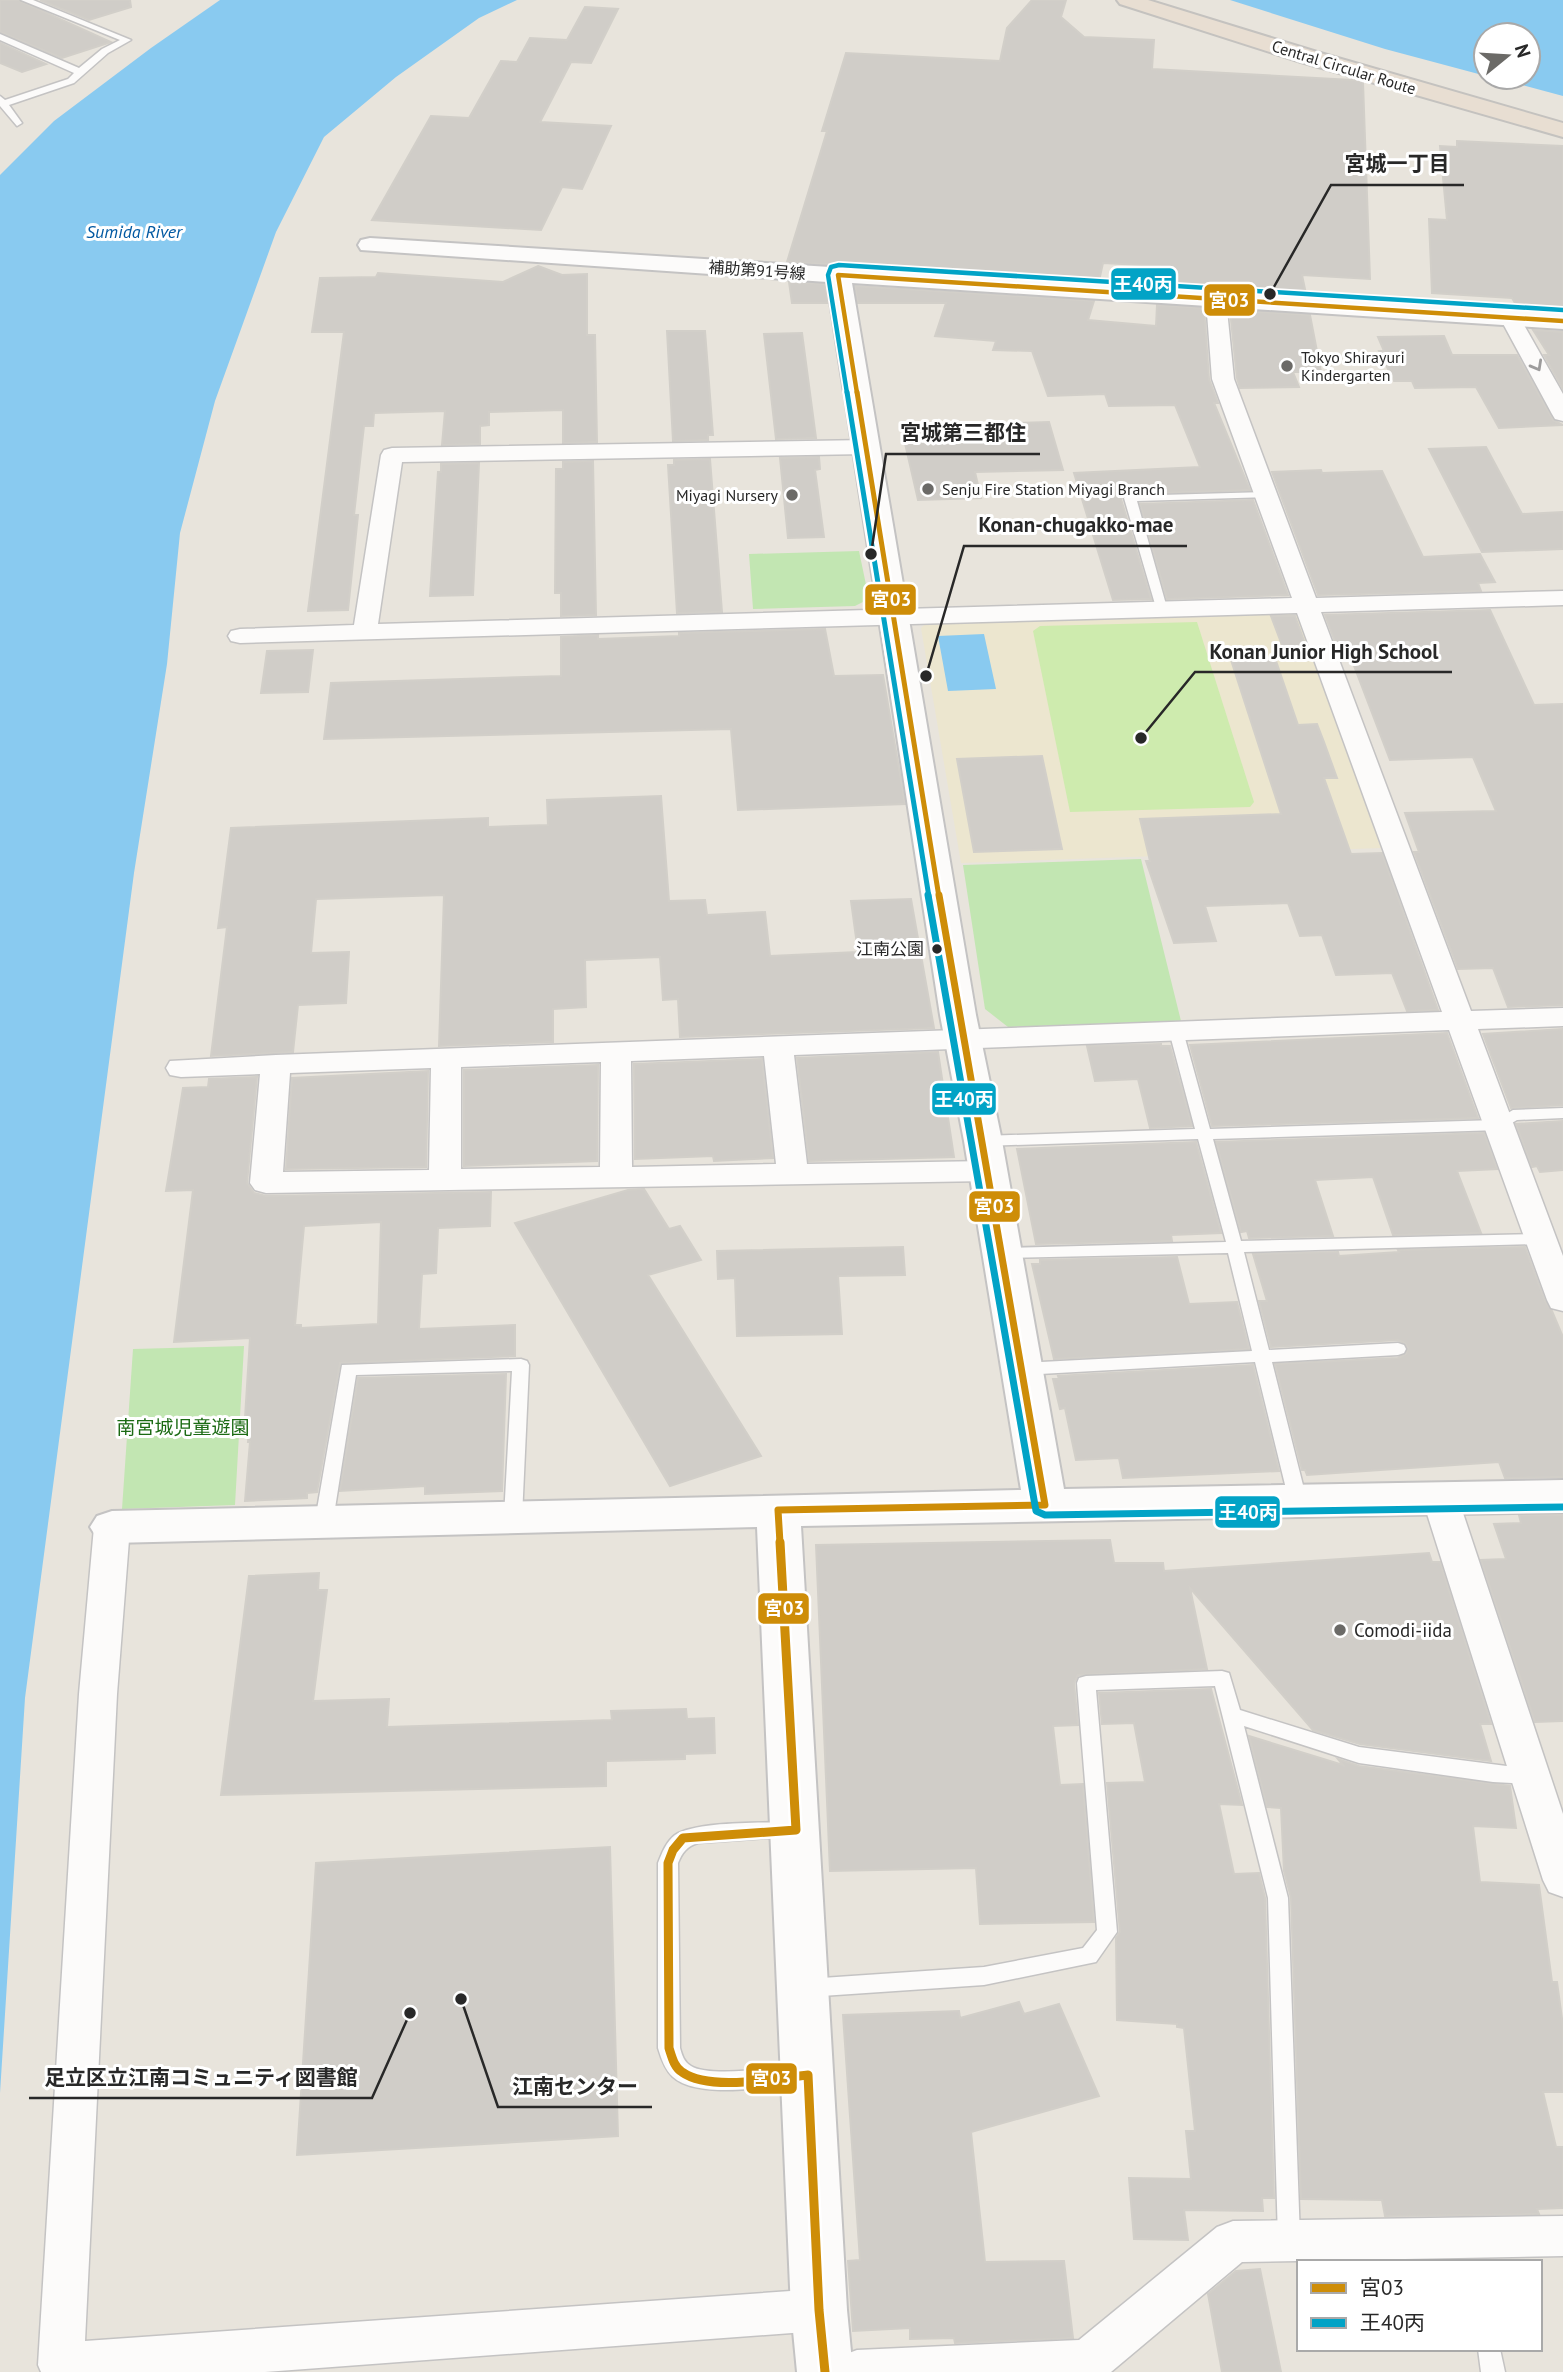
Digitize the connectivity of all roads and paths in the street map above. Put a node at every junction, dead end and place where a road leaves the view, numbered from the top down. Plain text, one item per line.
1 (25, 0) edge
2 (1127, 0) edge
3 (1140, 0) edge
4 (0, 37) edge
5 (80, 72) junction
6 (2, 101) edge
7 (16, 123) dead end
8 (1563, 128) edge
9 (370, 245) dead end
10 (838, 275) junction
11 (1216, 300) junction
12 (1510, 318) junction
13 (1563, 321) edge
14 (1563, 414) edge
15 (867, 447) junction
16 (1266, 495) junction
17 (1563, 598) edge
18 (1305, 604) junction
19 (1161, 608) junction
20 (894, 616) junction
21 (365, 632) junction
22 (240, 636) dead end
23 (1563, 1017) edge
24 (1460, 1020) junction
25 (1176, 1031) junction
26 (962, 1037) junction
27 (778, 1046) junction
28 (616, 1052) junction
29 (446, 1058) junction
30 (276, 1064) junction
31 (181, 1068) dead end
32 (1563, 1113) edge
33 (1500, 1125) junction
34 (1204, 1134) junction
35 (986, 1156) junction
36 (793, 1174) junction
37 (616, 1177) junction
38 (445, 1180) junction
39 (1539, 1239) junction
40 (1235, 1247) junction
41 (1002, 1253) junction
42 (1560, 1286) edge
43 (1398, 1349) dead end
44 (1262, 1355) junction
45 (1022, 1369) junction
46 (1563, 1496) edge
47 (1440, 1498) junction
48 (1298, 1501) junction
49 (1045, 1505) junction
50 (778, 1510) junction
51 (513, 1517) junction
52 (324, 1521) junction
53 (112, 1527) joint
54 (1232, 1715) junction
55 (1532, 1776) junction
56 (796, 1830) junction
57 (1563, 1880) edge
58 (804, 1988) junction
59 (808, 2074) junction
60 (1563, 2236) edge
61 (1289, 2241) junction
62 (1469, 2250) edge
63 (818, 2310) junction
64 (1489, 2351) edge
65 (1089, 2367) edge
66 (825, 2372) edge
67 (857, 2372) edge
68 (1493, 2372) edge

1 - 5 lane
2 - 8 highway, Central Circular Route
3 - 8 highway, Central Circular Route
4 - 5 lane
5 - 6 lane
6 - 7 lane
9 - 10 street, 補助第91号線
10 - 11 street, 補助第91号線
10 - 15 street
11 - 12 street, 補助第91号線
11 - 16 street
12 - 13 street, 補助第91号線
12 -> 14 street
15 - 20 street
15 - 21 street
16 - 18 street
16 - 19 lane
17 - 18 street
18 - 19 street
18 - 24 street
19 - 20 street
20 - 21 street
20 - 26 street
21 - 22 street
23 - 24 street
24 - 25 street
24 - 33 street
25 - 26 street
25 - 34 lane
26 - 27 street
26 - 35 street
27 - 28 street
27 - 36 street
28 - 29 street
28 - 37 street
29 - 30 street
29 - 38 street
30 - 31 street
30 - 38 street
32 - 33 lane
33 - 34 lane
33 - 39 street
34 - 35 lane
34 - 40 lane
35 - 36 street
35 - 41 street
36 - 37 street
37 - 38 street
39 - 40 lane
39 - 42 street
40 - 41 lane
40 - 44 lane
41 - 45 street
43 - 44 lane
44 - 45 lane
44 - 48 lane
45 - 49 street
46 - 47 street
47 - 48 street
47 - 55 street
48 - 49 street
49 - 50 street
50 - 51 street
50 - 56 street
51 - 52 street
51 - 52 lane
52 - 53 street
53 - 63 street
54 - 55 lane
54 - 58 lane
54 - 61 lane
55 - 57 street
56 - 58 street
56 - 59 lane
58 - 59 street
59 - 63 street
60 - 62 street
61 - 62 street
61 - 65 street
63 - 66 street
64 - 68 lane
65 - 67 street

